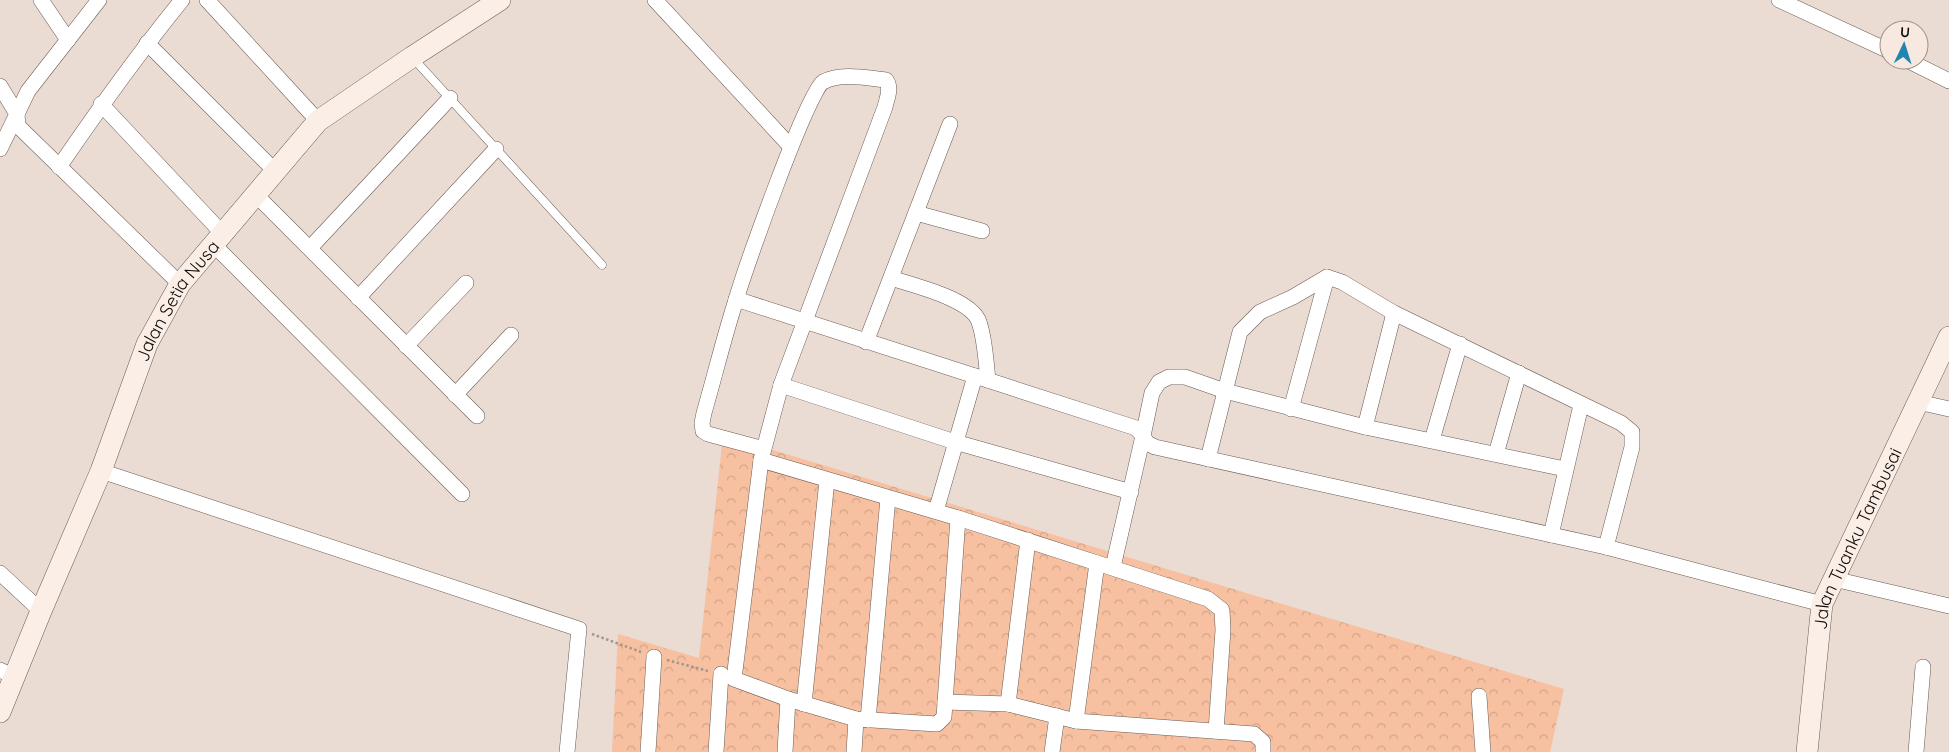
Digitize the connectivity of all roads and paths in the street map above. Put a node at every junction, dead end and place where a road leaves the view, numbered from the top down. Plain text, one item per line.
1 (41, 0) edge
2 (99, 0) edge
3 (182, 0) edge
4 (207, 0) edge
5 (500, 0) edge
6 (655, 0) edge
7 (1779, 0) edge
8 (68, 40) junction
9 (147, 43) junction
10 (1879, 46) edge
11 (412, 57) junction
12 (1926, 70) edge
13 (1949, 82) edge
14 (0, 86) edge
15 (450, 98) junction
16 (101, 104) junction
17 (17, 114) junction
18 (318, 122) junction
19 (950, 124) dead end
20 (791, 147) junction
21 (0, 149) edge
22 (496, 149) junction
23 (58, 167) junction
24 (276, 172) junction
25 (256, 195) junction
26 (916, 213) junction
27 (982, 230) dead end
28 (218, 240) junction
29 (310, 248) junction
30 (602, 265) dead end
31 (1327, 277) junction
32 (891, 278) junction
33 (466, 282) dead end
34 (180, 284) junction
35 (358, 298) junction
36 (736, 299) junction
37 (1394, 313) junction
38 (804, 321) junction
39 (511, 335) dead end
40 (1949, 337) edge
41 (866, 342) junction
42 (1460, 344) junction
43 (406, 346) junction
44 (1519, 373) junction
45 (982, 378) junction
46 (781, 385) junction
47 (1225, 391) junction
48 (455, 394) junction
49 (1918, 402) junction
50 (1581, 404) junction
51 (1949, 408) edge
52 (1291, 409) junction
53 (477, 416) dead end
54 (1365, 427) junction
55 (1143, 436) junction
56 (1432, 440) junction
57 (956, 442) junction
58 (1496, 454) junction
59 (763, 455) junction
60 (1208, 459) junction
61 (1565, 469) junction
62 (101, 471) junction
63 (827, 480) junction
64 (1131, 492) junction
65 (462, 494) dead end
66 (888, 498) junction
67 (936, 511) junction
68 (958, 518) junction
69 (1551, 535) junction
70 (1028, 540) junction
71 (1606, 547) junction
72 (1098, 563) junction
73 (1113, 567) junction
74 (0, 573) edge
75 (1834, 579) junction
76 (1822, 604) junction
77 (1949, 606) edge
78 (40, 612) junction
79 (579, 629) junction
80 (654, 657) junction
81 (1923, 667) dead end
82 (7, 674) edge
83 (721, 674) joint
84 (1479, 696) dead end
85 (788, 699) junction
86 (945, 702) junction
87 (804, 704) junction
88 (1008, 704) junction
89 (0, 712) edge
90 (1057, 716) junction
91 (862, 719) junction
92 (1076, 721) junction
93 (1216, 731) junction
94 (567, 752) edge
95 (648, 752) edge
96 (716, 752) edge
97 (785, 752) edge
98 (854, 752) edge
99 (1052, 752) edge
100 (1264, 752) edge
101 (1483, 752) edge
102 (1807, 752) edge
103 (1916, 752) edge

1 - 8 street
2 - 8 street
3 - 9 street
4 - 18 street
5 - 11 street, Jalan Setia Nusa
6 - 20 street
7 - 10 street
8 - 17 street
9 - 16 street
9 - 24 street
11 - 15 lane
11 - 18 street, Jalan Setia Nusa
12 - 13 street
14 - 17 street
15 - 22 lane
15 - 29 street
16 - 23 street
16 - 28 street
17 - 21 street
17 - 23 street
18 - 24 street, Jalan Setia Nusa
19 - 26 street
20 - 36 street
20 - 38 street
22 - 30 lane
22 - 35 street
23 - 34 street
24 - 25 street, Jalan Setia Nusa
25 - 28 street, Jalan Setia Nusa
25 - 29 street
26 - 27 street
26 - 32 street
28 - 34 street, Jalan Setia Nusa
28 - 65 street
29 - 35 street
31 - 37 street
31 - 47 street
31 - 52 street
32 - 41 street
32 - 45 street
33 - 43 street
34 - 62 street, Jalan Setia Nusa
35 - 43 street
36 - 38 street
36 - 59 street
37 - 42 street
37 - 54 street
38 - 41 street
38 - 46 street
39 - 48 street
40 - 49 street, Jalan Tuanku Tambusai
41 - 45 street
42 - 44 street
42 - 56 street
43 - 48 street
44 - 50 street
44 - 58 street
45 - 55 street
45 - 57 street
46 - 57 street
46 - 59 street
47 - 52 street
47 - 55 street
47 - 60 street
48 - 53 street
49 - 51 street
49 - 75 street, Jalan Tuanku Tambusai
50 - 61 street
50 - 71 street
52 - 54 street
54 - 56 street
55 - 60 street
55 - 64 street
56 - 58 street
57 - 64 street
57 - 67 street
58 - 61 street
59 - 63 street
59 - 85 street
60 - 69 street
61 - 69 street
62 - 78 street, Jalan Setia Nusa
62 - 79 street
63 - 66 street
63 - 87 street
64 - 73 street
66 - 67 street
66 - 91 street
67 - 68 street
68 - 70 street
68 - 86 street
69 - 71 street
70 - 72 street
70 - 88 street
71 - 76 street
72 - 73 street
72 - 92 street
73 - 93 street
74 - 78 street
75 - 76 street, Jalan Tuanku Tambusai
75 - 77 street
76 - 102 street, Jalan Tuanku Tambusai
78 - 82 street, Jalan Setia Nusa
79 - 80 path
79 - 94 street
80 - 83 path
80 - 95 street
81 - 103 street
82 - 89 street, Jalan Setia Nusa
83 - 96 street
84 - 101 street
85 - 87 street
85 - 97 street
86 - 88 street
86 - 91 street
87 - 91 street
88 - 90 street
90 - 92 street
90 - 99 street
91 - 98 street
92 - 93 street
93 - 100 street

